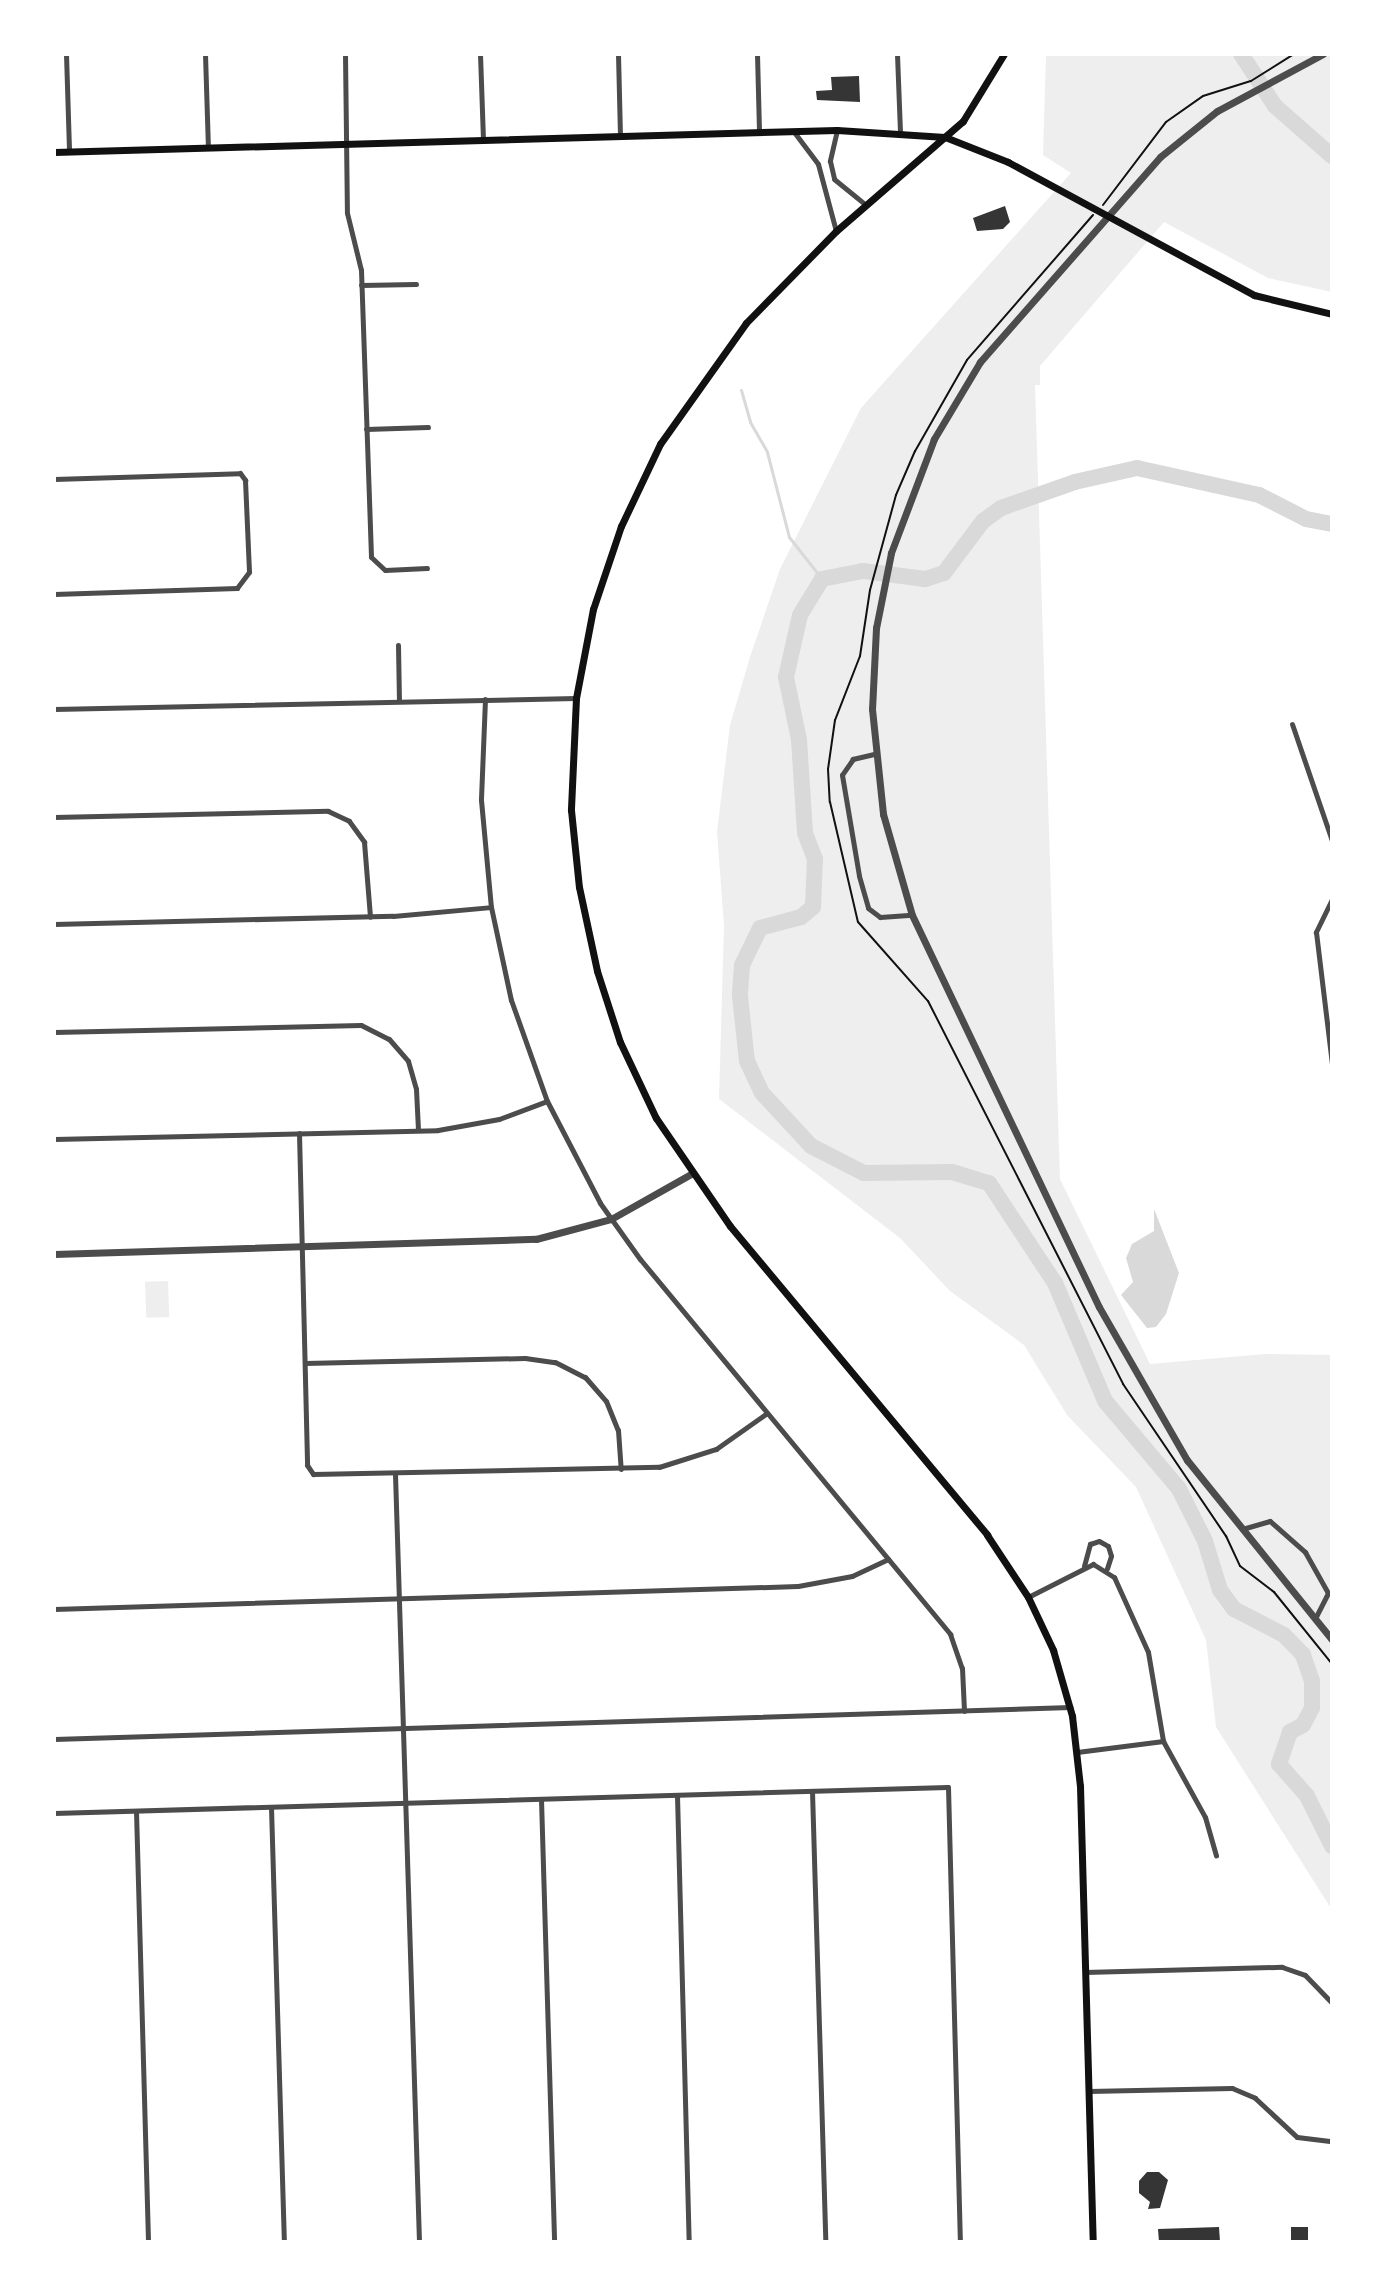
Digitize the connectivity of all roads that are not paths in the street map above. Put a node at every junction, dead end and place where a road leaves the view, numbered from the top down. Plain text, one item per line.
1 (66, 54) edge
2 (205, 54) edge
3 (345, 54) edge
4 (480, 54) edge
5 (618, 54) edge
6 (757, 54) edge
7 (897, 54) edge
8 (1004, 54) edge
9 (1323, 54) edge
10 (837, 130) junction
11 (759, 132) junction
12 (794, 132) junction
13 (900, 133) junction
14 (620, 136) junction
15 (945, 137) junction
16 (483, 140) junction
17 (346, 144) junction
18 (208, 148) junction
19 (54, 152) edge
20 (69, 152) junction
21 (866, 205) junction
22 (836, 231) junction
23 (416, 284) dead end
24 (361, 285) junction
25 (1332, 314) edge
26 (428, 427) dead end
27 (366, 429) junction
28 (54, 479) edge
29 (427, 568) dead end
30 (54, 594) edge
31 (398, 645) dead end
32 (576, 698) junction
33 (485, 699) junction
34 (399, 701) junction
35 (54, 709) edge
36 (1292, 724) dead end
37 (874, 754) junction
38 (54, 817) edge
39 (1332, 841) edge
40 (1332, 899) edge
41 (491, 907) junction
42 (912, 915) junction
43 (370, 917) junction
44 (54, 924) edge
45 (54, 1032) edge
46 (1332, 1064) edge
47 (547, 1101) junction
48 (418, 1130) junction
49 (299, 1133) junction
50 (54, 1139) edge
51 (691, 1174) junction
52 (1332, 1202) edge
53 (611, 1219) junction
54 (302, 1246) junction
55 (1332, 1248) edge
56 (54, 1254) edge
57 (305, 1363) junction
58 (767, 1413) junction
59 (621, 1469) junction
60 (395, 1474) junction
61 (1240, 1530) junction
62 (888, 1559) junction
63 (1084, 1566) junction
64 (1107, 1568) junction
65 (1028, 1597) junction
66 (399, 1598) junction
67 (54, 1609) edge
68 (1315, 1619) junction
69 (1332, 1640) edge
70 (1070, 1707) junction
71 (964, 1711) junction
72 (403, 1727) junction
73 (54, 1739) edge
74 (1163, 1741) junction
75 (1077, 1752) junction
76 (812, 1791) junction
77 (677, 1795) junction
78 (541, 1799) junction
79 (406, 1803) junction
80 (271, 1807) junction
81 (136, 1811) junction
82 (54, 1813) edge
83 (1216, 1855) dead end
84 (1085, 1972) junction
85 (1332, 2003) edge
86 (1089, 2091) junction
87 (1332, 2141) edge
88 (148, 2242) edge
89 (284, 2242) edge
90 (419, 2242) edge
91 (554, 2242) edge
92 (689, 2242) edge
93 (825, 2242) edge
94 (960, 2242) edge
95 (1093, 2242) edge

1 - 20 street
2 - 18 street
3 - 17 street
4 - 16 street
5 - 14 street
6 - 11 street
7 - 13 street
8 - 15 main road
9 - 37 street
10 - 12 main road
10 - 13 main road
10 - 21 street
11 - 12 main road
11 - 14 main road
12 - 22 street
13 - 15 main road
14 - 16 main road
15 - 21 main road
15 - 25 main road
16 - 17 main road
17 - 18 main road
17 - 24 street
18 - 20 main road
19 - 20 main road
21 - 22 main road
22 - 32 main road
23 - 24 street
24 - 27 street
26 - 27 street
27 - 29 street
28 - 30 street
31 - 34 street
32 - 33 street
32 - 51 main road
33 - 34 street
33 - 41 street
34 - 35 street
36 - 39 street
37 - 42 street
37 - 42 street
38 - 43 street
40 - 46 street
41 - 43 street
41 - 47 street
42 - 61 street
43 - 44 street
45 - 48 street
47 - 48 street
47 - 53 street
48 - 49 street
49 - 50 street
49 - 54 street
51 - 53 street
51 - 65 main road
52 - 55 street
53 - 54 street
53 - 58 street
54 - 56 street
54 - 57 street
57 - 59 street
57 - 60 street
58 - 59 street
58 - 62 street
59 - 60 street
60 - 66 street
61 - 68 street
61 - 68 street
62 - 66 street
62 - 71 street
63 - 64 street
63 - 64 street
63 - 65 street
64 - 74 street
65 - 70 main road
66 - 67 street
66 - 72 street
68 - 69 street
70 - 71 street
70 - 75 main road
71 - 72 street
72 - 73 street
72 - 79 street
74 - 75 street
74 - 83 street
75 - 84 main road
76 - 77 street
76 - 93 street
76 - 94 street
77 - 78 street
77 - 92 street
78 - 79 street
78 - 91 street
79 - 80 street
79 - 90 street
80 - 81 street
80 - 89 street
81 - 82 street
81 - 88 street
84 - 85 street
84 - 86 main road
86 - 87 street
86 - 95 main road

